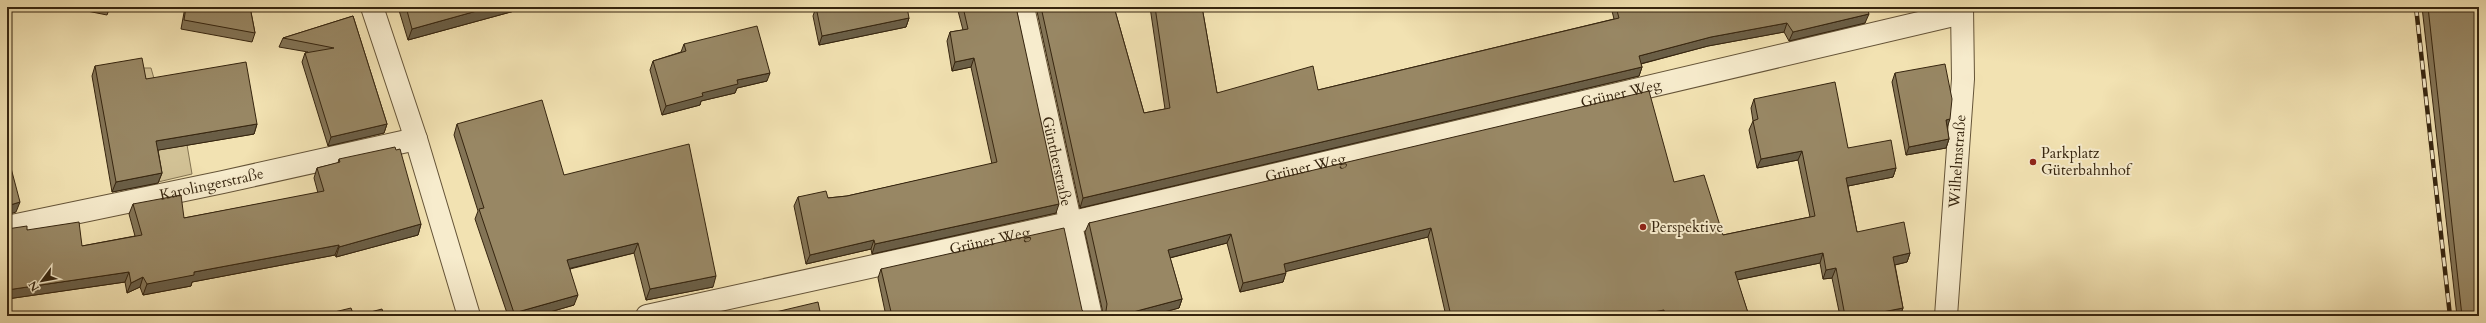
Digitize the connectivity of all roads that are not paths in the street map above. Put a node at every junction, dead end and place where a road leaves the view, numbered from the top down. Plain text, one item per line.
1 (372, 7) edge
2 (1023, 7) edge
3 (1962, 10) edge
4 (416, 139) junction
5 (1069, 223) junction
6 (7, 226) edge
7 (469, 316) edge
8 (647, 316) edge
9 (1091, 316) edge
10 (1946, 316) edge

1 - 4 street
2 - 5 street, Güntherstraße
3 - 5 street, Grüner Weg
3 - 10 street, Wilhelmstraße
4 - 6 street, Karolingerstraße
4 - 7 street
5 - 8 street, Grüner Weg
5 - 9 street, Güntherstraße

